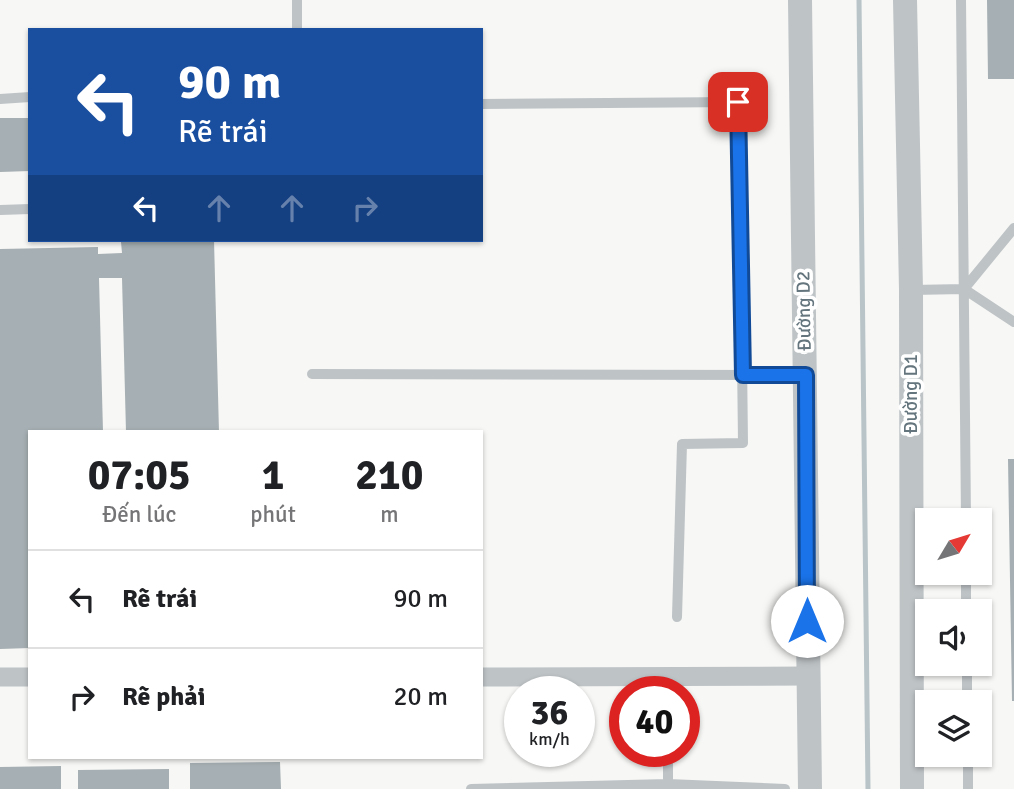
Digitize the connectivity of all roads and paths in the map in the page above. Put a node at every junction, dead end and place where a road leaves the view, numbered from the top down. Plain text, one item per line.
1 (297, 0) edge
2 (800, 0) edge
3 (905, 0) edge
4 (961, 0) edge
5 (297, 28) edge
6 (28, 97) edge
7 (0, 99) edge
8 (483, 104) edge
9 (28, 209) edge
10 (0, 210) edge
11 (1014, 228) edge
12 (964, 289) junction
13 (911, 290) junction
14 (1014, 322) edge
15 (312, 374) dead end
16 (743, 375) junction
17 (806, 375) junction
18 (966, 508) edge
19 (677, 617) dead end
20 (808, 676) junction
21 (0, 677) edge
22 (28, 677) edge
23 (483, 677) edge
24 (609, 682) edge
25 (700, 682) edge
26 (668, 767) edge
27 (968, 767) edge
28 (668, 784) junction
29 (471, 789) edge
30 (785, 789) edge
31 (810, 789) edge
32 (912, 789) edge
33 (968, 789) edge

1 - 5 lane
2 - 17 street, Đường D2
3 - 13 street, Đường D1
4 - 12 lane
6 - 7 lane
8 - 16 lane
9 - 10 lane
11 - 12 lane
12 - 13 lane
12 - 14 lane
12 - 18 lane
13 - 32 street, Đường D1
15 - 16 lane
16 - 17 lane
16 - 19 lane
17 - 20 street, Đường D2
20 - 25 street
20 - 31 street, Đường D2
21 - 22 street
23 - 24 street
26 - 28 lane
27 - 33 lane
28 - 29 lane
28 - 30 lane

